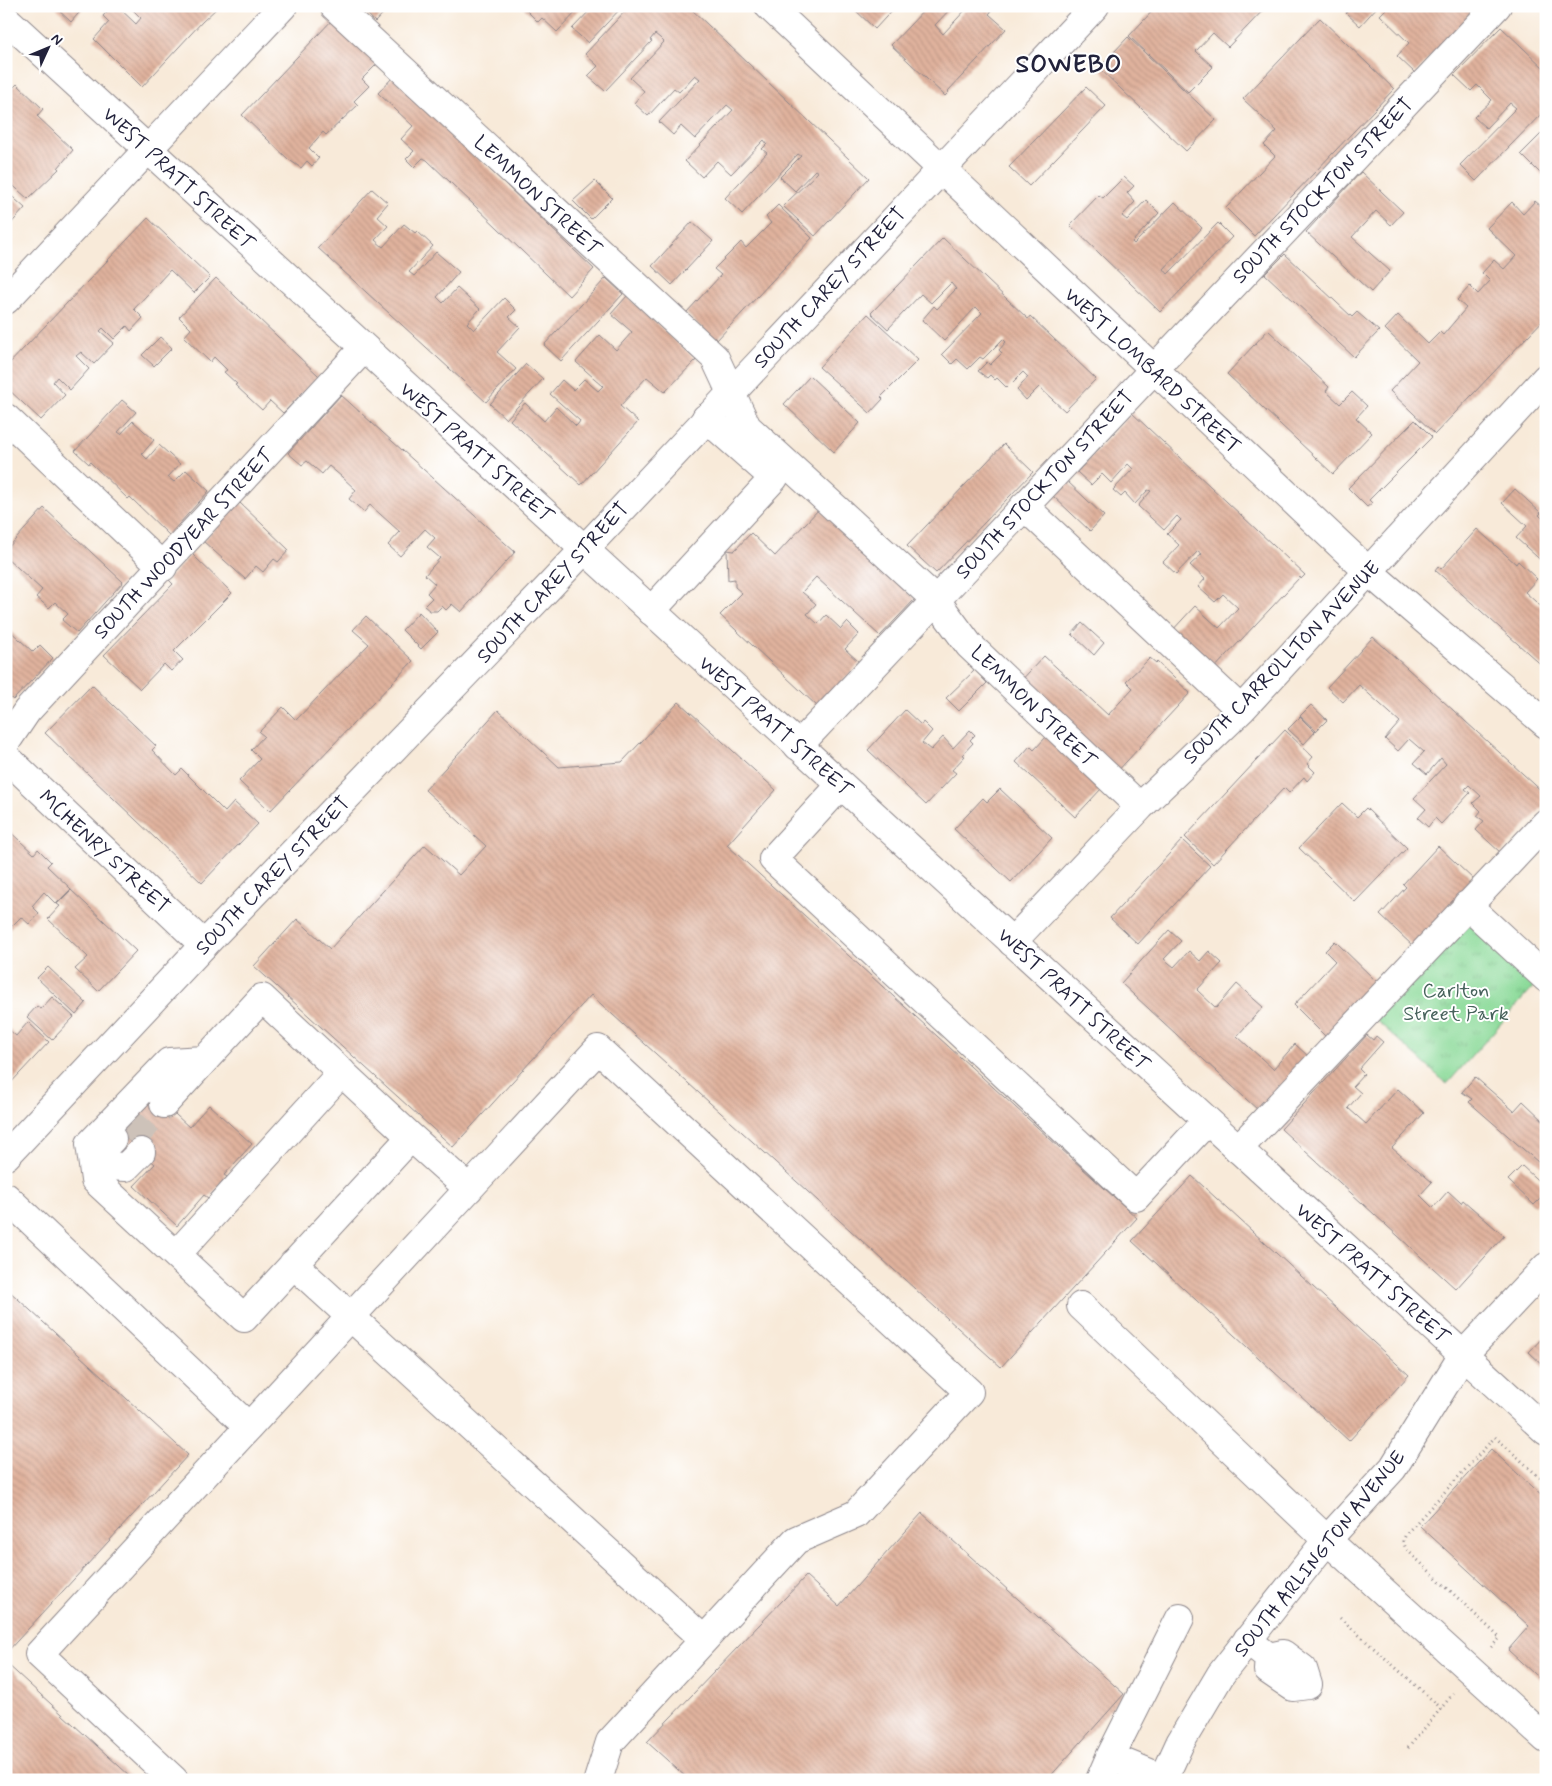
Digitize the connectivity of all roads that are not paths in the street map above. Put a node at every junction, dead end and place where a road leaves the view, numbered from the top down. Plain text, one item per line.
1 (283, 6) edge
2 (334, 6) edge
3 (769, 6) edge
4 (1095, 6) edge
5 (1497, 6) edge
6 (6, 19) edge
7 (148, 150) junction
8 (941, 169) junction
9 (6, 300) edge
10 (364, 348) junction
11 (1153, 369) junction
12 (1546, 378) edge
13 (730, 392) junction
14 (6, 418) edge
15 (706, 418) junction
16 (1024, 506) junction
17 (584, 549) junction
18 (163, 567) junction
19 (1369, 572) junction
20 (935, 599) junction
21 (651, 611) junction
22 (1241, 710) junction
23 (1546, 724) edge
24 (6, 742) edge
25 (798, 746) junction
26 (6, 757) edge
27 (841, 786) junction
28 (1140, 807) junction
29 (1546, 822) edge
30 (1468, 905) junction
31 (1012, 942) junction
32 (204, 945) junction
33 (1546, 978) edge
34 (195, 1070) junction
35 (342, 1072) junction
36 (165, 1105) tunnel mouth
37 (1207, 1121) junction
38 (411, 1137) junction
39 (130, 1142) tunnel mouth
40 (1238, 1149) junction
41 (6, 1156) edge
42 (102, 1173) junction
43 (469, 1188) junction
44 (6, 1197) edge
45 (176, 1255) junction
46 (293, 1264) junction
47 (1546, 1268) edge
48 (1081, 1306) dead end
49 (350, 1317) junction
50 (1463, 1355) junction
51 (248, 1427) junction
52 (1546, 1431) edge
53 (1327, 1540) junction
54 (1180, 1618) dead end
55 (704, 1640) junction
56 (1247, 1640) junction
57 (1269, 1656) dead end
58 (1546, 1739) edge
59 (1105, 1768) edge
60 (174, 1780) edge
61 (598, 1780) edge
62 (1163, 1780) edge

1 - 7 main road
2 - 13 main road, LEMMON STREET
3 - 8 main road, WEST LOMBARD STREET
4 - 8 main road, SOUTH CAREY STREET
5 - 11 main road, SOUTH STOCKTON STREET
6 - 7 main road, WEST PRATT STREET
7 - 9 main road
7 - 10 main road, WEST PRATT STREET
8 - 11 main road, WEST LOMBARD STREET
8 - 13 main road, SOUTH CAREY STREET
10 - 17 main road, WEST PRATT STREET
10 - 18 main road, SOUTH WOODYEAR STREET
11 - 16 main road, SOUTH STOCKTON STREET
11 - 19 main road, WEST LOMBARD STREET
12 - 19 main road, SOUTH CARROLLTON AVENUE
13 - 15 main road, SOUTH CAREY STREET
13 - 20 main road, LEMMON STREET
14 - 18 main road
15 - 17 main road, SOUTH CAREY STREET
15 - 21 main road
16 - 20 main road, SOUTH STOCKTON STREET
16 - 22 main road
17 - 21 main road, WEST PRATT STREET
17 - 32 main road, SOUTH CAREY STREET
18 - 24 main road, SOUTH WOODYEAR STREET
19 - 22 main road, SOUTH CARROLLTON AVENUE
19 - 23 main road, WEST LOMBARD STREET
20 - 25 main road, SOUTH STOCKTON STREET
20 - 28 main road, LEMMON STREET
21 - 25 main road, WEST PRATT STREET
22 - 28 main road, SOUTH CARROLLTON AVENUE
25 - 27 main road, WEST PRATT STREET
26 - 32 main road, MCHENRY STREET
27 - 31 main road, WEST PRATT STREET
27 - 37 main road
28 - 31 main road, SOUTH CARROLLTON AVENUE
29 - 30 main road
30 - 33 main road
30 - 40 main road
31 - 37 main road, WEST PRATT STREET
32 - 41 main road, SOUTH CAREY STREET
34 - 35 main road
34 - 36 main road
34 - 42 main road
35 - 38 main road
35 - 45 main road
37 - 40 main road, WEST PRATT STREET
38 - 43 main road
38 - 46 main road
39 - 42 main road
40 - 50 main road, WEST PRATT STREET
42 - 45 main road
43 - 49 main road
43 - 55 main road
44 - 51 main road
45 - 46 main road
46 - 49 main road
47 - 50 main road, SOUTH ARLINGTON AVENUE
48 - 53 main road
49 - 51 main road
49 - 55 main road
50 - 52 main road, WEST PRATT STREET
50 - 53 main road, SOUTH ARLINGTON AVENUE
51 - 60 main road
53 - 56 main road, SOUTH ARLINGTON AVENUE
53 - 58 main road
54 - 59 main road
55 - 61 main road
56 - 57 main road
56 - 62 main road, SOUTH ARLINGTON AVENUE
59 - 62 main road

